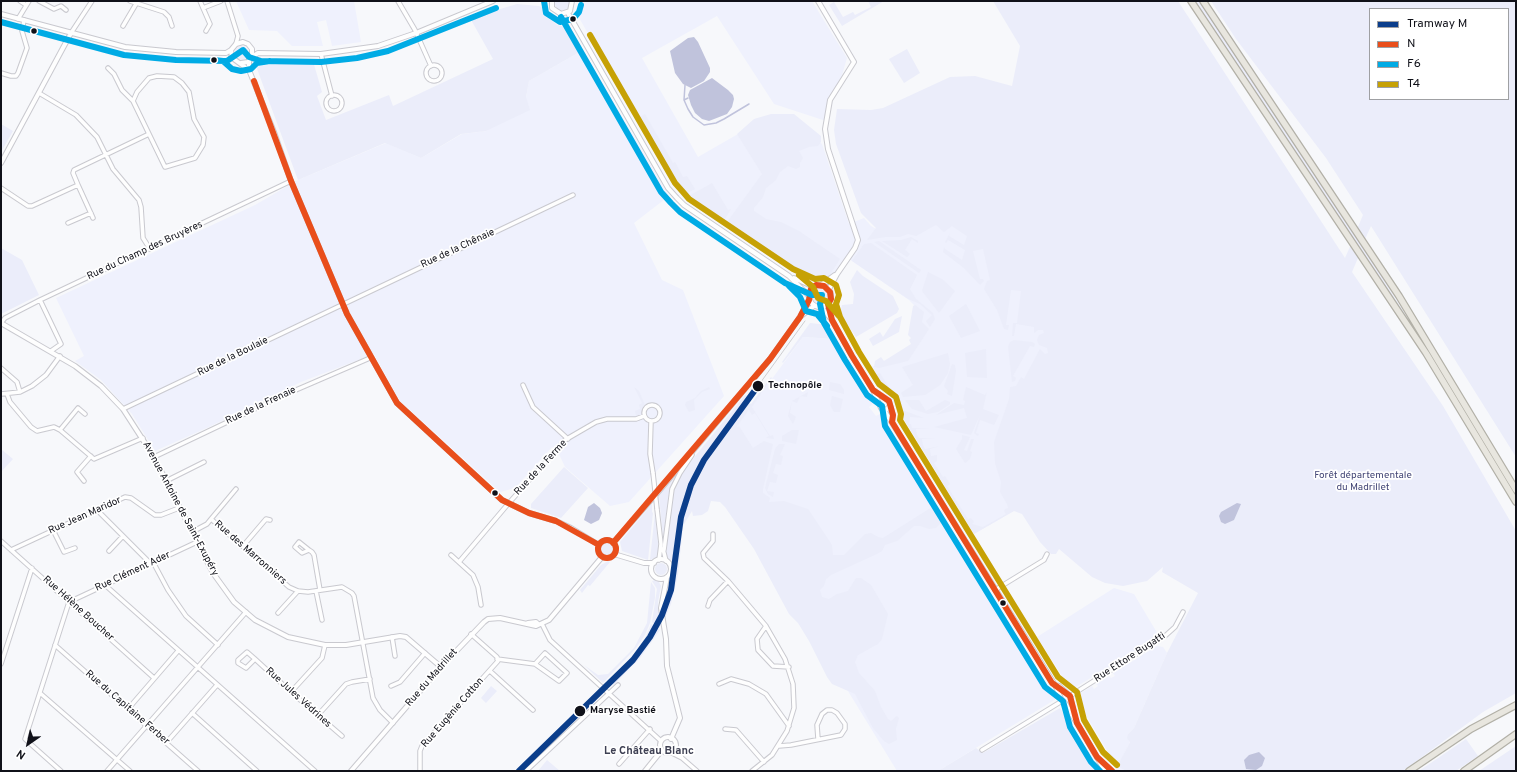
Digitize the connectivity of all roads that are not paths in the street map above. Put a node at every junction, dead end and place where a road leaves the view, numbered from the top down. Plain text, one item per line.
1 (20, 1) edge
2 (29, 1) edge
3 (39, 1) edge
4 (92, 1) edge
5 (130, 1) edge
6 (200, 1) edge
7 (221, 1) edge
8 (227, 1) edge
9 (398, 1) edge
10 (493, 1) edge
11 (552, 1) edge
12 (572, 1) edge
13 (818, 1) edge
14 (1191, 1) edge
15 (1203, 1) edge
16 (136, 4) junction
17 (26, 5) junction
18 (203, 8) junction
19 (66, 10) dead end
20 (568, 13) junction
21 (1, 14) edge
22 (18, 19) junction
23 (24, 20) junction
24 (122, 26) dead end
25 (172, 26) dead end
26 (206, 31) dead end
27 (71, 33) junction
28 (416, 33) junction
29 (238, 36) junction
30 (245, 43) junction
31 (236, 44) junction
32 (252, 49) junction
33 (232, 50) junction
34 (226, 53) junction
35 (262, 53) junction
36 (321, 54) junction
37 (232, 58) junction
38 (250, 59) junction
39 (241, 64) junction
40 (431, 66) junction
41 (108, 68) dead end
42 (249, 70) junction
43 (1, 73) edge
44 (39, 92) junction
45 (332, 96) junction
46 (133, 101) junction
47 (149, 134) junction
48 (107, 156) junction
49 (1, 163) edge
50 (291, 181) junction
51 (78, 185) junction
52 (1, 188) edge
53 (573, 195) dead end
54 (91, 213) junction
55 (93, 218) dead end
56 (68, 223) dead end
57 (150, 249) junction
58 (837, 274) junction
59 (789, 276) junction
60 (821, 285) junction
61 (814, 287) junction
62 (829, 289) junction
63 (809, 297) junction
64 (40, 300) junction
65 (343, 304) junction
66 (828, 304) junction
67 (814, 306) junction
68 (821, 307) junction
69 (800, 317) junction
70 (832, 320) junction
71 (1, 323) edge
72 (50, 351) junction
73 (60, 356) junction
74 (370, 358) junction
75 (1, 368) edge
76 (523, 385) dead end
77 (873, 390) junction
78 (20, 392) junction
79 (1, 394) edge
80 (7, 394) junction
81 (886, 399) junction
82 (880, 403) junction
83 (890, 406) junction
84 (123, 409) junction
85 (884, 410) junction
86 (85, 414) dead end
87 (644, 416) junction
88 (651, 422) junction
89 (892, 422) junction
90 (60, 430) junction
91 (143, 438) junction
92 (568, 439) junction
93 (702, 441) junction
94 (91, 456) junction
95 (154, 457) junction
96 (204, 462) dead end
97 (84, 481) dead end
98 (166, 481) junction
99 (236, 489) dead end
100 (1516, 490) edge
101 (1516, 502) edge
102 (508, 504) junction
103 (179, 508) junction
104 (96, 509) junction
105 (211, 519) junction
106 (270, 520) dead end
107 (53, 530) junction
108 (192, 532) junction
109 (713, 534) dead end
110 (123, 536) junction
111 (1, 541) edge
112 (197, 542) junction
113 (613, 543) junction
114 (661, 544) junction
115 (599, 545) junction
116 (243, 546) junction
117 (75, 548) dead end
118 (11, 550) junction
119 (309, 550) dead end
120 (664, 550) junction
121 (109, 551) dead end
122 (614, 554) junction
123 (1047, 554) dead end
124 (451, 555) dead end
125 (602, 557) junction
126 (659, 560) junction
127 (666, 561) junction
128 (152, 562) junction
129 (459, 562) junction
130 (644, 563) junction
131 (654, 563) junction
132 (32, 568) junction
133 (651, 568) junction
134 (667, 577) junction
135 (660, 579) junction
136 (728, 581) junction
137 (105, 585) junction
138 (664, 586) junction
139 (318, 590) junction
140 (995, 590) junction
141 (298, 591) junction
142 (69, 602) junction
143 (481, 605) dead end
144 (708, 606) dead end
145 (246, 612) junction
146 (1183, 612) dead end
147 (278, 613) dead end
148 (322, 620) dead end
149 (540, 624) junction
150 (766, 626) junction
151 (471, 634) junction
152 (392, 638) junction
153 (363, 643) junction
154 (55, 645) junction
155 (218, 645) junction
156 (325, 645) junction
157 (178, 651) junction
158 (425, 653) junction
159 (395, 656) dead end
160 (254, 659) junction
161 (497, 659) junction
162 (1, 664) edge
163 (535, 664) junction
164 (441, 667) junction
165 (789, 667) junction
166 (198, 668) junction
167 (490, 671) junction
168 (154, 678) junction
169 (370, 679) junction
170 (719, 684) dead end
171 (217, 685) junction
172 (1055, 685) junction
173 (391, 686) dead end
174 (618, 686) dead end
175 (291, 692) junction
176 (40, 693) junction
177 (609, 694) junction
178 (1069, 696) junction
179 (1062, 700) junction
180 (1516, 705) edge
181 (128, 709) junction
182 (533, 710) dead end
183 (192, 713) junction
184 (318, 715) junction
185 (393, 723) junction
186 (1077, 723) junction
187 (146, 726) junction
188 (789, 726) junction
189 (650, 729) junction
190 (725, 729) dead end
191 (1516, 734) edge
192 (342, 736) dead end
193 (671, 738) junction
194 (818, 739) junction
195 (661, 741) junction
196 (166, 743) junction
197 (779, 746) junction
198 (675, 747) junction
199 (662, 750) junction
200 (982, 750) dead end
201 (670, 752) junction
202 (1097, 757) junction
203 (682, 758) junction
204 (117, 759) junction
205 (764, 762) junction
206 (619, 764) dead end
207 (62, 771) edge
208 (107, 771) edge
209 (130, 771) edge
210 (198, 771) edge
211 (257, 771) edge
212 (315, 771) edge
213 (351, 771) edge
214 (420, 771) edge
215 (526, 771) edge
216 (645, 771) edge
217 (697, 771) edge
218 (752, 771) edge
219 (1105, 771) edge
220 (1112, 771) edge
221 (1409, 771) edge
222 (1464, 771) edge

1 - 17 street
2 - 17 street
3 - 19 street
4 - 27 street
5 - 16 street
6 - 18 street
7 - 18 street
8 - 29 street
9 - 28 street
10 - 28 street
11 - 20 street
12 - 20 street
13 - 58 street
14 - 101 highway
15 - 100 highway
16 - 24 street
16 - 25 street
17 - 22 street
18 - 26 street
20 - 59 street
21 - 22 street
22 - 23 street
23 - 27 street
23 - 43 street
27 - 34 street
27 - 44 street
28 - 36 street
28 - 40 street
29 - 30 street
29 - 31 street
30 - 31 street
30 - 32 street
31 - 33 street
32 - 35 street
32 - 38 street
33 - 34 street
33 - 37 street
34 - 37 street
35 - 36 street
35 - 38 street
36 - 45 street
37 - 39 street
38 - 39 street
38 - 42 street
39 - 42 street
40 - 40 street
41 - 46 street
42 - 50 street
44 - 48 street
44 - 49 street
45 - 45 street
46 - 47 street
46 - 47 street
47 - 48 street
48 - 51 street
48 - 57 street
50 - 57 street, Rue du Champ des Bruyères
50 - 65 street
51 - 52 street
51 - 54 street
53 - 65 street, Rue de la Chênaie
54 - 55 street
54 - 56 street
57 - 64 street, Rue du Champ des Bruyères
58 - 60 street
58 - 62 street
59 - 61 street
59 - 63 street
60 - 61 street
60 - 62 street
61 - 63 street
62 - 66 street
63 - 67 street
63 - 69 street
64 - 71 street, Rue du Champ des Bruyères
64 - 72 street
65 - 74 street
65 - 84 street, Rue de la Boulaie
66 - 68 street
66 - 70 street
67 - 68 street
67 - 69 street
68 - 70 street
69 - 93 street
70 - 77 street
71 - 72 street, Avenue Antoine de Saint-Exupéry
72 - 73 street, Avenue Antoine de Saint-Exupéry
73 - 78 street
73 - 84 street, Avenue Antoine de Saint-Exupéry
74 - 95 street, Rue de la Frenaie
74 - 102 street
75 - 78 street
76 - 92 street
77 - 81 street
77 - 82 street
78 - 80 street
79 - 80 street
80 - 90 street
81 - 82 street
81 - 83 street
82 - 85 street
83 - 85 street
83 - 89 street
84 - 91 street, Avenue Antoine de Saint-Exupéry
85 - 89 street
86 - 90 street
87 - 88 street
87 - 88 street
87 - 92 street, Rue de la Ferme
88 - 114 street, bridge
89 - 140 street
90 - 94 street
91 - 94 street
91 - 95 street, Avenue Antoine de Saint-Exupéry
92 - 102 street, Rue de la Ferme
93 - 113 street
93 - 120 street
94 - 97 street
95 - 98 street, Avenue Antoine de Saint-Exupéry
96 - 98 street
98 - 103 street, Avenue Antoine de Saint-Exupéry
99 - 105 street
102 - 115 street
102 - 129 street, Rue de la Ferme
103 - 104 street, Rue Jean Maridor
103 - 108 street, Avenue Antoine de Saint-Exupéry
104 - 107 street, Rue Jean Maridor
104 - 110 street
105 - 108 street, Rue des Marronniers
105 - 116 street, Rue des Marronniers
106 - 116 street
107 - 117 street
107 - 118 street, Rue Jean Maridor
108 - 112 street, Avenue Antoine de Saint-Exupéry
109 - 136 street
110 - 121 street
110 - 128 street
111 - 118 street, Rue Hélène Boucher
112 - 128 street, Rue Clément Ader
112 - 145 street, Avenue Antoine de Saint-Exupéry
113 - 115 street
113 - 122 street
114 - 120 street
114 - 126 street
115 - 125 street
116 - 141 street, Rue des Marronniers
118 - 132 street, Rue Hélène Boucher
119 - 139 street
120 - 127 street
122 - 125 street
122 - 130 street
123 - 140 street
124 - 129 street
125 - 149 street
126 - 127 street
126 - 131 street
127 - 134 street
128 - 137 street, Rue Clément Ader
128 - 155 street
129 - 143 street
130 - 131 street
130 - 133 street
131 - 133 street
132 - 142 street, Rue Hélène Boucher
132 - 162 street
133 - 135 street
134 - 135 street
134 - 138 street
135 - 138 street
136 - 144 street
136 - 150 street
137 - 142 street, Rue Clément Ader
137 - 157 street
138 - 193 street
139 - 141 street, Rue des Marronniers
139 - 148 street
139 - 153 street, Rue des Marronniers
140 - 172 street
141 - 147 street
142 - 154 street
142 - 168 street, Rue Hélène Boucher
145 - 155 street
145 - 156 street, Avenue Antoine de Saint-Exupéry
146 - 178 street, Rue Ettore Bugatti
149 - 151 street, Rue du Madrillet
149 - 177 street
150 - 165 street
150 - 165 street
151 - 161 street
151 - 164 street, Rue du Madrillet
152 - 153 street, Avenue Antoine de Saint-Exupéry
152 - 158 street, Avenue Antoine de Saint-Exupéry
152 - 159 street
153 - 156 street, Avenue Antoine de Saint-Exupéry
153 - 169 street, Rue des Marronniers
154 - 176 street
154 - 181 street, Rue du Capitaine Ferber
155 - 166 street
156 - 175 street
157 - 166 street
157 - 168 street
158 - 164 street, Avenue Antoine de Saint-Exupéry
158 - 173 street
160 - 160 street
160 - 175 street, Rue Jules Védrines
161 - 163 street
161 - 167 street, Rue Eugènie Cotton
163 - 163 street
164 - 185 street, Rue du Madrillet
165 - 188 street
166 - 171 street
166 - 187 street
167 - 182 street
167 - 214 street, Rue Eugènie Cotton
168 - 181 street
169 - 184 street
169 - 185 street, Rue des Marronniers
170 - 188 street
171 - 183 street
171 - 212 street
172 - 178 street
172 - 179 street
174 - 177 street
175 - 184 street, Rue Jules Védrines
176 - 204 street
176 - 207 street
177 - 189 street
177 - 215 street
178 - 179 street
178 - 179 street
178 - 186 street
179 - 186 street
179 - 200 street
180 - 221 highway
181 - 187 street, Rue du Capitaine Ferber
183 - 196 street
183 - 211 street
184 - 192 street, Rue Jules Védrines
185 - 213 street, Rue du Madrillet
186 - 202 street
187 - 196 street, Rue du Capitaine Ferber
187 - 204 street
188 - 197 street
189 - 195 street
189 - 206 street
190 - 205 street
191 - 222 highway
193 - 195 street
193 - 198 street
194 - 194 street
194 - 197 street
195 - 199 street
196 - 210 street, Rue du Capitaine Ferber
197 - 205 street
198 - 201 street
198 - 203 street
199 - 201 street
199 - 216 street
201 - 203 street
202 - 219 street
202 - 220 street
203 - 217 street
204 - 208 street
204 - 209 street
205 - 218 street

